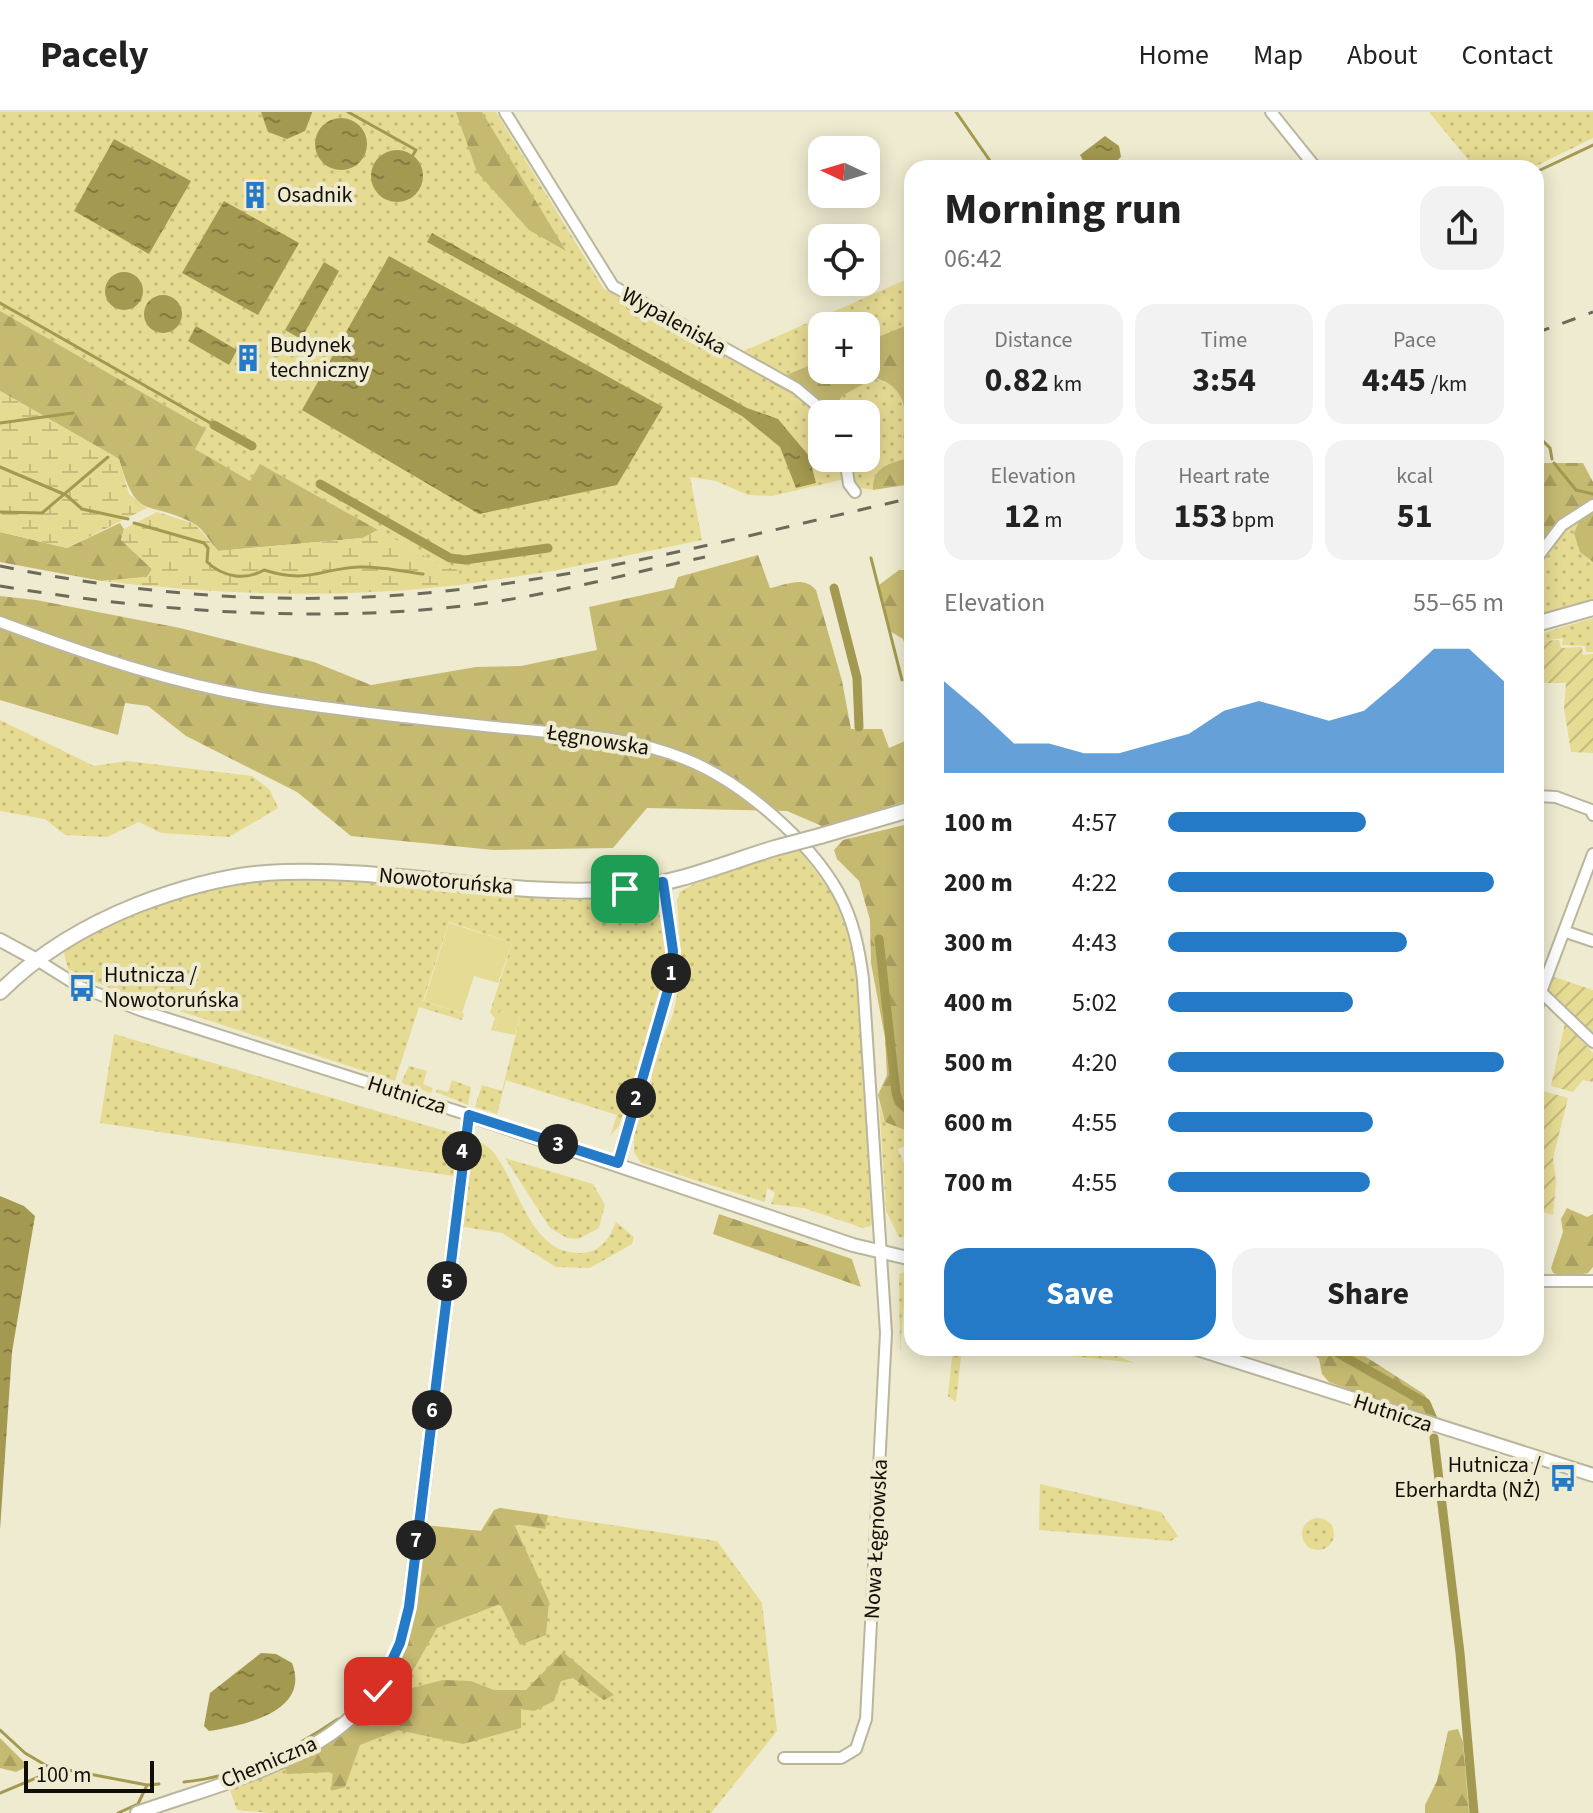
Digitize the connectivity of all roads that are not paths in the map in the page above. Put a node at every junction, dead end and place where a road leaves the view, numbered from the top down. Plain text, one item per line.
1 (505, 112) edge
2 (1271, 112) edge
3 (1310, 160) edge
4 (810, 400) edge
5 (847, 472) edge
6 (855, 492) dead end
7 (1593, 505) edge
8 (1544, 549) edge
9 (1593, 608) edge
10 (0, 622) edge
11 (1544, 622) edge
12 (1544, 797) edge
13 (904, 811) edge
14 (1593, 815) edge
15 (1593, 854) edge
16 (663, 882) junction
17 (1566, 932) junction
18 (0, 940) edge
19 (1593, 941) edge
20 (37, 960) junction
21 (1544, 978) edge
22 (0, 992) edge
23 (1544, 997) edge
24 (1593, 1042) edge
25 (469, 1115) junction
26 (618, 1163) junction
27 (882, 1252) junction
28 (904, 1257) edge
29 (1544, 1281) edge
30 (1593, 1281) edge
31 (1219, 1356) edge
32 (1593, 1475) edge
33 (784, 1758) dead end
34 (137, 1813) edge

1 - 4 street, Wypaleniska
2 - 3 street
5 - 6 street
7 - 8 street
9 - 11 main road
10 - 27 street, Łęgnowska
12 - 14 street
13 - 16 main road, Nowotoruńska, bridge
15 - 17 street
16 - 20 main road, Nowotoruńska
16 - 26 street
17 - 19 street
17 - 21 street
18 - 20 street, Hutnicza
20 - 22 main road, Nowotoruńska
20 - 25 street, Hutnicza
23 - 24 street
25 - 26 street, Hutnicza
25 - 34 street, Chemiczna
26 - 27 street, Hutnicza
27 - 28 street, Hutnicza
27 - 33 street, Nowa Łęgnowska
29 - 30 street
31 - 32 street, Hutnicza

